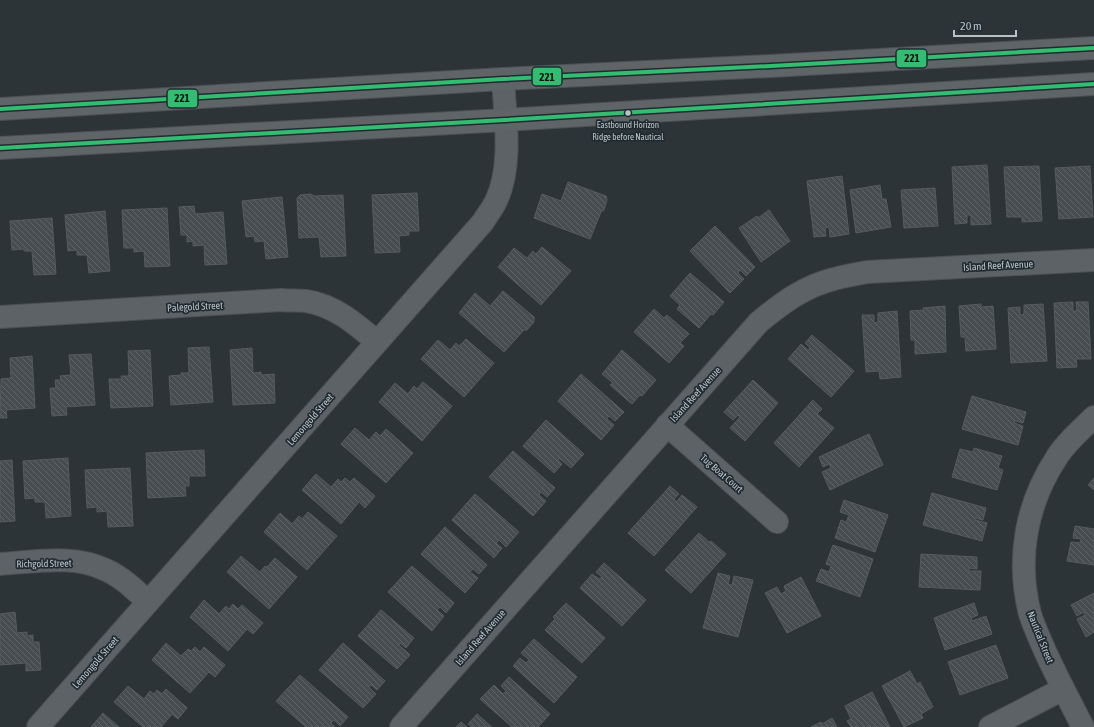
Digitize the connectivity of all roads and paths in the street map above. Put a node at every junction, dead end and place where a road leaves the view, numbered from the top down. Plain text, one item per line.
1 (1094, 48) edge
2 (503, 79) junction
3 (1094, 84) edge
4 (0, 110) edge
5 (505, 120) junction
6 (0, 148) edge
7 (1094, 260) edge
8 (0, 317) edge
9 (377, 342) junction
10 (1094, 417) edge
11 (667, 425) junction
12 (776, 522) dead end
13 (0, 564) edge
14 (148, 602) junction
15 (1063, 689) junction
16 (38, 727) edge
17 (401, 727) edge
18 (990, 727) edge
19 (1083, 727) edge

1 - 2 main road
2 - 4 main road
2 - 5 street, Lemongold Street
3 - 5 main road
5 - 6 main road
5 - 9 street, Lemongold Street
7 - 11 street, Island Reef Avenue
8 - 9 street, Palegold Street
9 - 14 street, Lemongold Street
10 - 15 street, Nautical Street
11 - 12 street, Tug Boat Court
11 - 17 street, Island Reef Avenue
13 - 14 street, Richgold Street
14 - 16 street, Lemongold Street
15 - 18 street
15 - 19 street, Nautical Street

